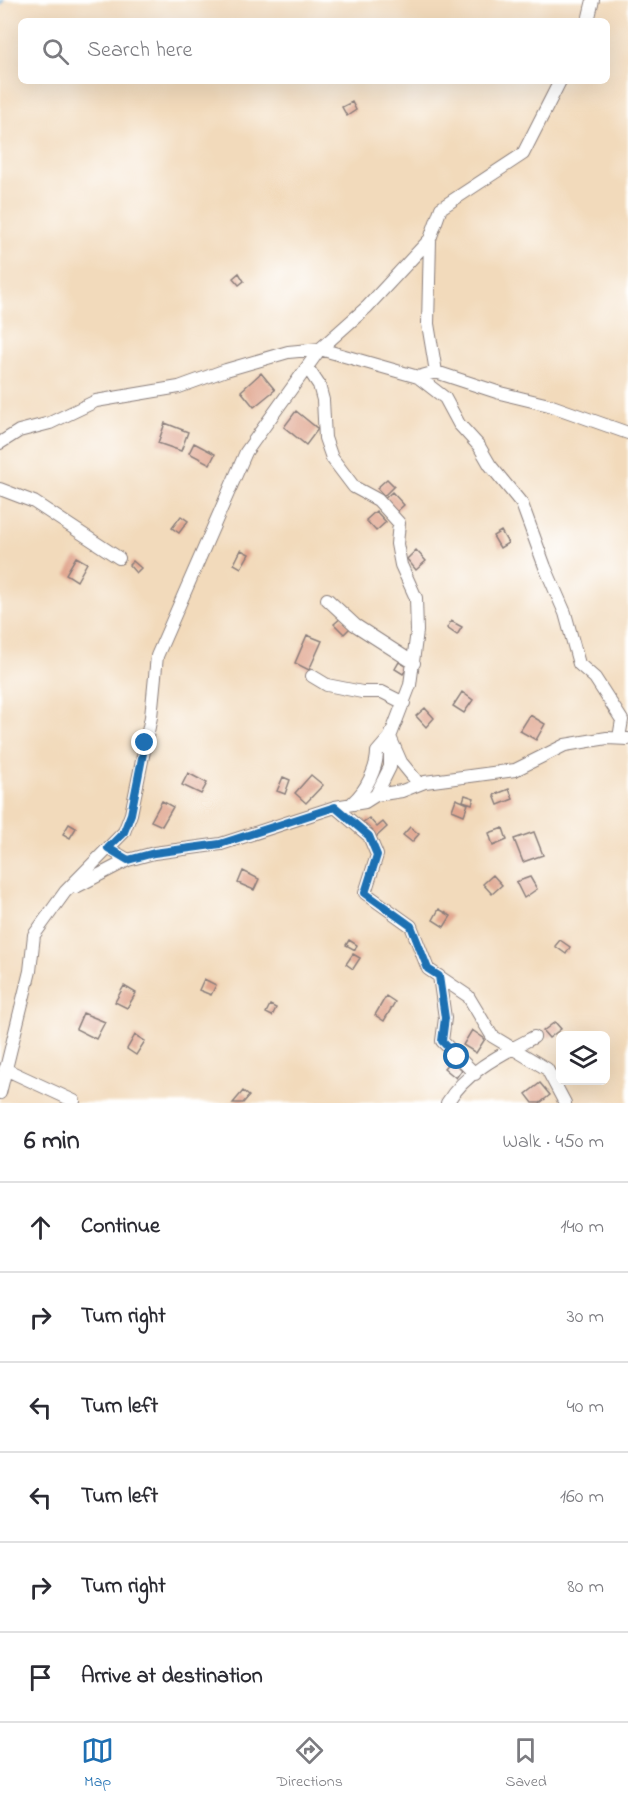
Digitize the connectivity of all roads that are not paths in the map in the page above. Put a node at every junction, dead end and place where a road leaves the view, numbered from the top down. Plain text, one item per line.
1 (593, 0) edge
2 (589, 18) edge
3 (558, 84) edge
4 (430, 239) junction
5 (321, 349) junction
6 (307, 367) junction
7 (436, 372) junction
8 (418, 377) junction
9 (628, 433) edge
10 (0, 443) edge
11 (0, 489) edge
12 (119, 558) dead end
13 (327, 599) dead end
14 (414, 663) junction
15 (312, 676) dead end
16 (404, 703) junction
17 (390, 737) junction
18 (623, 738) edge
19 (419, 784) junction
20 (376, 795) junction
21 (353, 802) junction
22 (335, 807) junction
23 (108, 848) junction
24 (128, 860) junction
25 (65, 892) junction
26 (439, 976) junction
27 (534, 1037) dead end
28 (511, 1050) junction
29 (5, 1069) junction
30 (475, 1074) junction
31 (0, 1093) edge
32 (74, 1101) dead end
33 (447, 1103) edge
34 (565, 1103) edge

1 - 2 street
3 - 4 street
4 - 5 street
4 - 7 street
5 - 6 street
5 - 8 street
5 - 10 street
6 - 14 street
6 - 23 street
7 - 8 street
7 - 9 street
8 - 18 street
11 - 12 street
13 - 14 street
14 - 16 street
15 - 16 street
16 - 17 street
17 - 19 street
17 - 20 street
17 - 21 street
18 - 19 street
19 - 20 street
20 - 21 street
21 - 22 street
22 - 24 street
22 - 26 street
23 - 24 street
23 - 25 street
24 - 25 street
25 - 29 street
26 - 28 street
26 - 30 street
27 - 28 street
28 - 30 street
28 - 34 street
29 - 31 street
29 - 32 street
30 - 33 street

